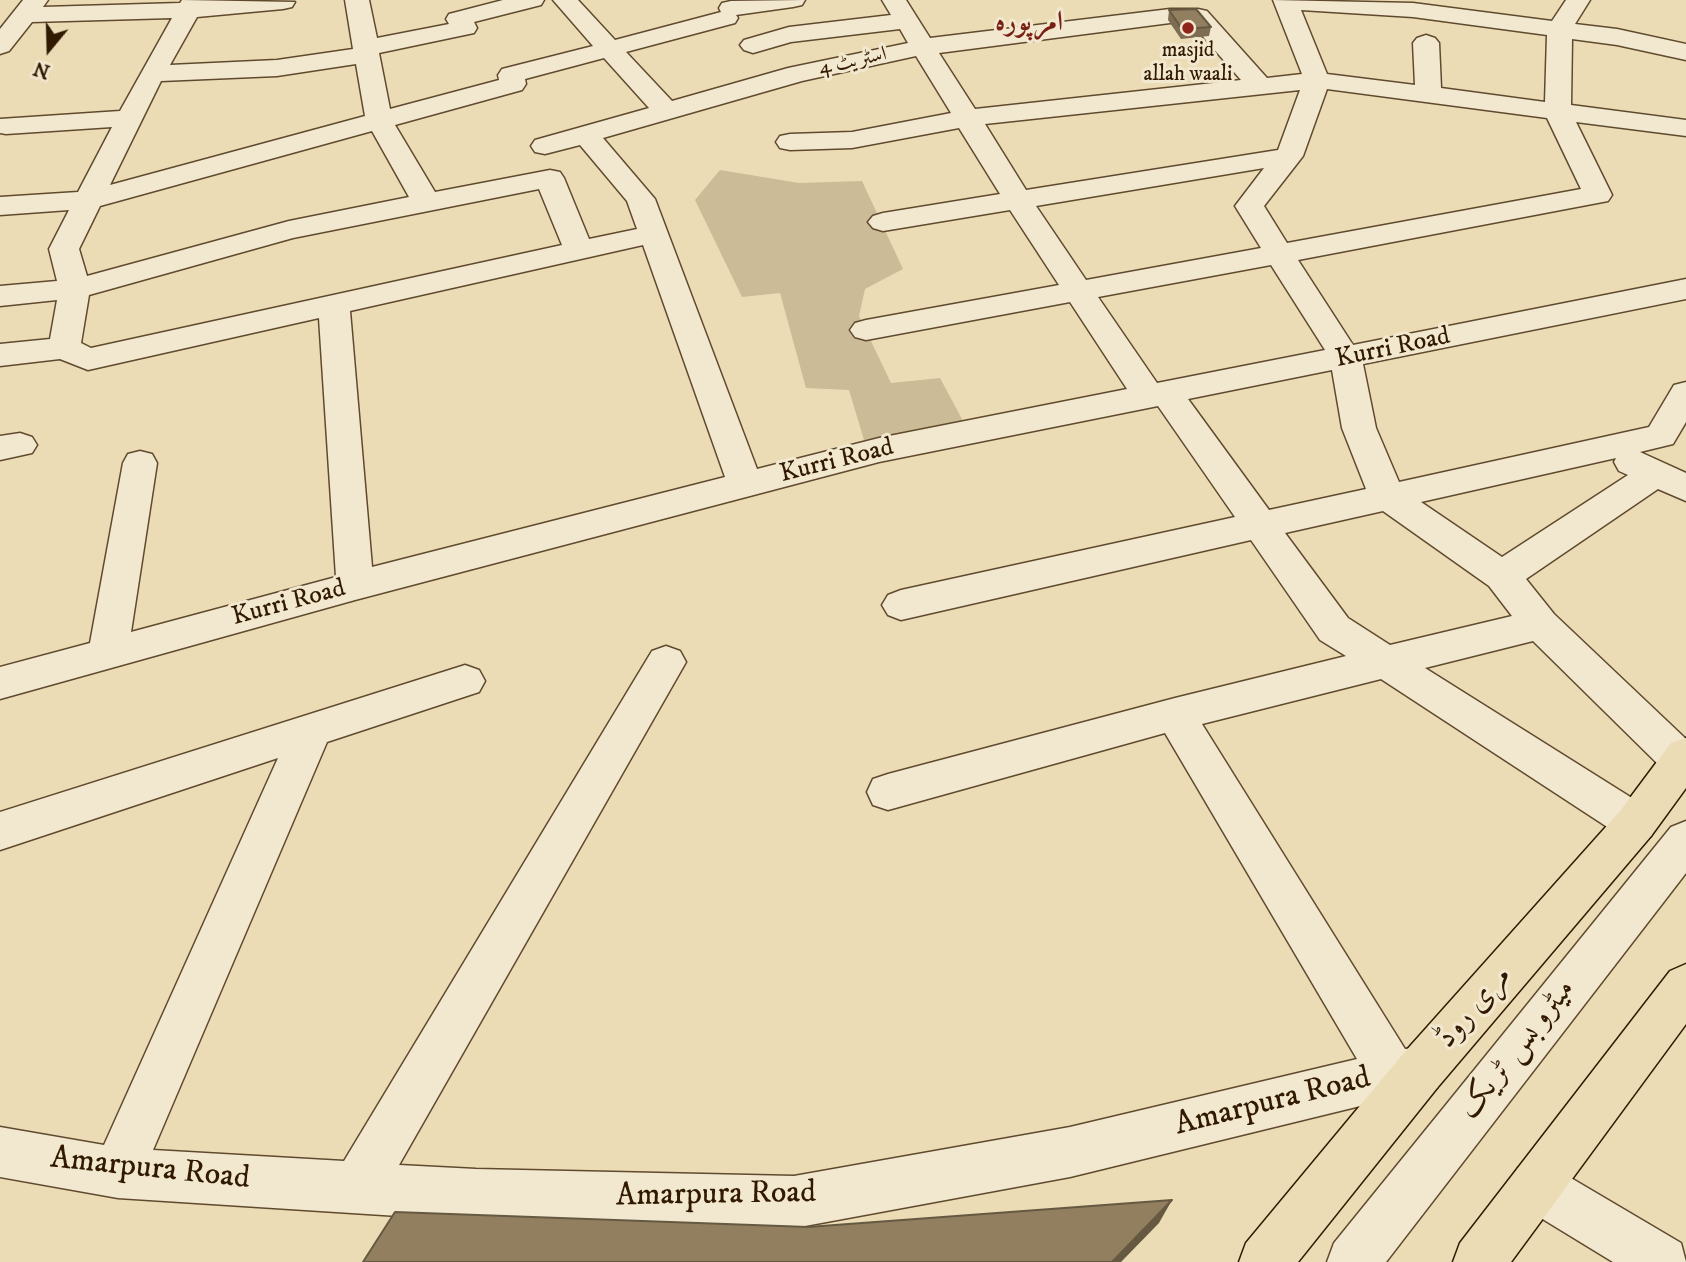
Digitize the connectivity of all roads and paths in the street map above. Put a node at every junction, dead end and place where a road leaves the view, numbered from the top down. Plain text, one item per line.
1 (357, 0) edge
2 (532, 0) edge
3 (565, 0) edge
4 (793, 0) edge
5 (1578, 0) edge
6 (1286, 1) edge
7 (283, 2) edge
8 (191, 5) edge
9 (30, 8) edge
10 (1165, 8) edge
11 (900, 10) edge
12 (1560, 29) junction
13 (1426, 43) dead end
14 (753, 45) dead end
15 (0, 46) edge
16 (923, 47) junction
17 (609, 48) junction
18 (367, 51) junction
19 (1686, 52) edge
20 (152, 74) junction
21 (1317, 80) junction
22 (1259, 86) junction
23 (1428, 95) junction
24 (667, 112) junction
25 (1558, 112) junction
26 (130, 118) junction
27 (967, 118) junction
28 (379, 120) junction
29 (6, 125) dead end
30 (1686, 128) edge
31 (586, 135) junction
32 (790, 142) dead end
33 (545, 146) dead end
34 (1289, 156) junction
35 (89, 200) junction
36 (1018, 200) junction
37 (426, 202) junction
38 (0, 206) edge
39 (883, 222) dead end
40 (654, 234) junction
41 (580, 251) junction
42 (1280, 254) junction
43 (75, 289) junction
44 (1686, 289) edge
45 (1081, 291) junction
46 (0, 296) edge
47 (334, 305) junction
48 (866, 330) dead end
49 (64, 348) junction
50 (0, 355) edge
51 (1346, 359) junction
52 (1686, 393) edge
53 (1158, 396) junction
54 (1605, 448) junction
55 (140, 463) dead end
56 (1670, 482) edge
57 (745, 485) junction
58 (1387, 496) junction
59 (1261, 524) junction
60 (1502, 576) junction
61 (355, 586) junction
62 (901, 605) dead end
63 (1540, 624) junction
64 (108, 653) junction
65 (1386, 662) junction
66 (667, 663) dead end
67 (465, 681) dead end
68 (0, 683) edge
69 (1175, 714) junction
70 (311, 731) junction
71 (1684, 758) edge
72 (888, 792) dead end
73 (1636, 823) junction
74 (0, 831) edge
75 (1686, 840) edge
76 (1686, 986) edge
77 (1407, 1072) junction
78 (0, 1152) edge
79 (118, 1172) junction
80 (358, 1186) junction
81 (1536, 1186) junction
82 (1265, 1262) edge
83 (1353, 1262) edge
84 (1479, 1262) edge
85 (1662, 1262) edge

1 - 18 street
2 - 18 street
3 - 17 street
4 - 17 street
5 - 12 street
6 - 12 street
6 - 21 street
7 - 8 street
8 - 9 street
8 - 20 street
9 - 15 street
10 - 16 street, اسٹریٹ 4
10 - 22 street, اسٹریٹ 4
11 - 14 street
11 - 16 street
12 - 19 street
12 - 25 street
13 - 23 street
16 - 24 street, اسٹریٹ 4
16 - 27 street
17 - 24 street
17 - 28 street
18 - 20 street
18 - 28 street
20 - 26 street
21 - 22 street
21 - 23 street
21 - 34 street
22 - 27 street
23 - 25 street
24 - 31 street, اسٹریٹ 4
25 - 30 street
25 - 42 street
26 - 29 street
26 - 35 street
27 - 32 street
27 - 36 street
28 - 35 street
28 - 37 street
31 - 33 street, اسٹریٹ 4
31 - 40 street
34 - 36 street
34 - 42 street
35 - 38 street
35 - 43 street
36 - 39 street
36 - 45 street
37 - 41 street
37 - 43 street
40 - 41 street
40 - 57 street
41 - 47 street
42 - 45 street
42 - 51 street
43 - 46 street
43 - 49 street
44 - 51 street, Kurri Road
45 - 48 street
45 - 53 street
47 - 49 street
47 - 61 street
49 - 50 street
51 - 53 street, Kurri Road
51 - 58 street
52 - 54 street
53 - 57 street, Kurri Road
53 - 59 street
54 - 56 street
54 - 58 street
55 - 64 street
56 - 60 street
57 - 61 street, Kurri Road
58 - 59 street
58 - 60 street
59 - 62 street
59 - 65 street
60 - 63 street
61 - 64 street, Kurri Road
63 - 65 street
63 - 71 street
64 - 68 street, Kurri Road
65 - 69 street
65 - 73 street
66 - 80 street
67 - 70 street
69 - 72 street
69 - 77 street
70 - 74 street
70 - 79 street
71 - 73 main road, مری روڈ
73 - 77 main road, مری روڈ
75 - 83 street, میٹرو بس ٹریک
76 - 81 main road
77 - 80 street, Amarpura Road
77 - 82 main road, مری روڈ
78 - 79 street, Amarpura Road
79 - 80 street, Amarpura Road
81 - 84 main road
81 - 85 street

